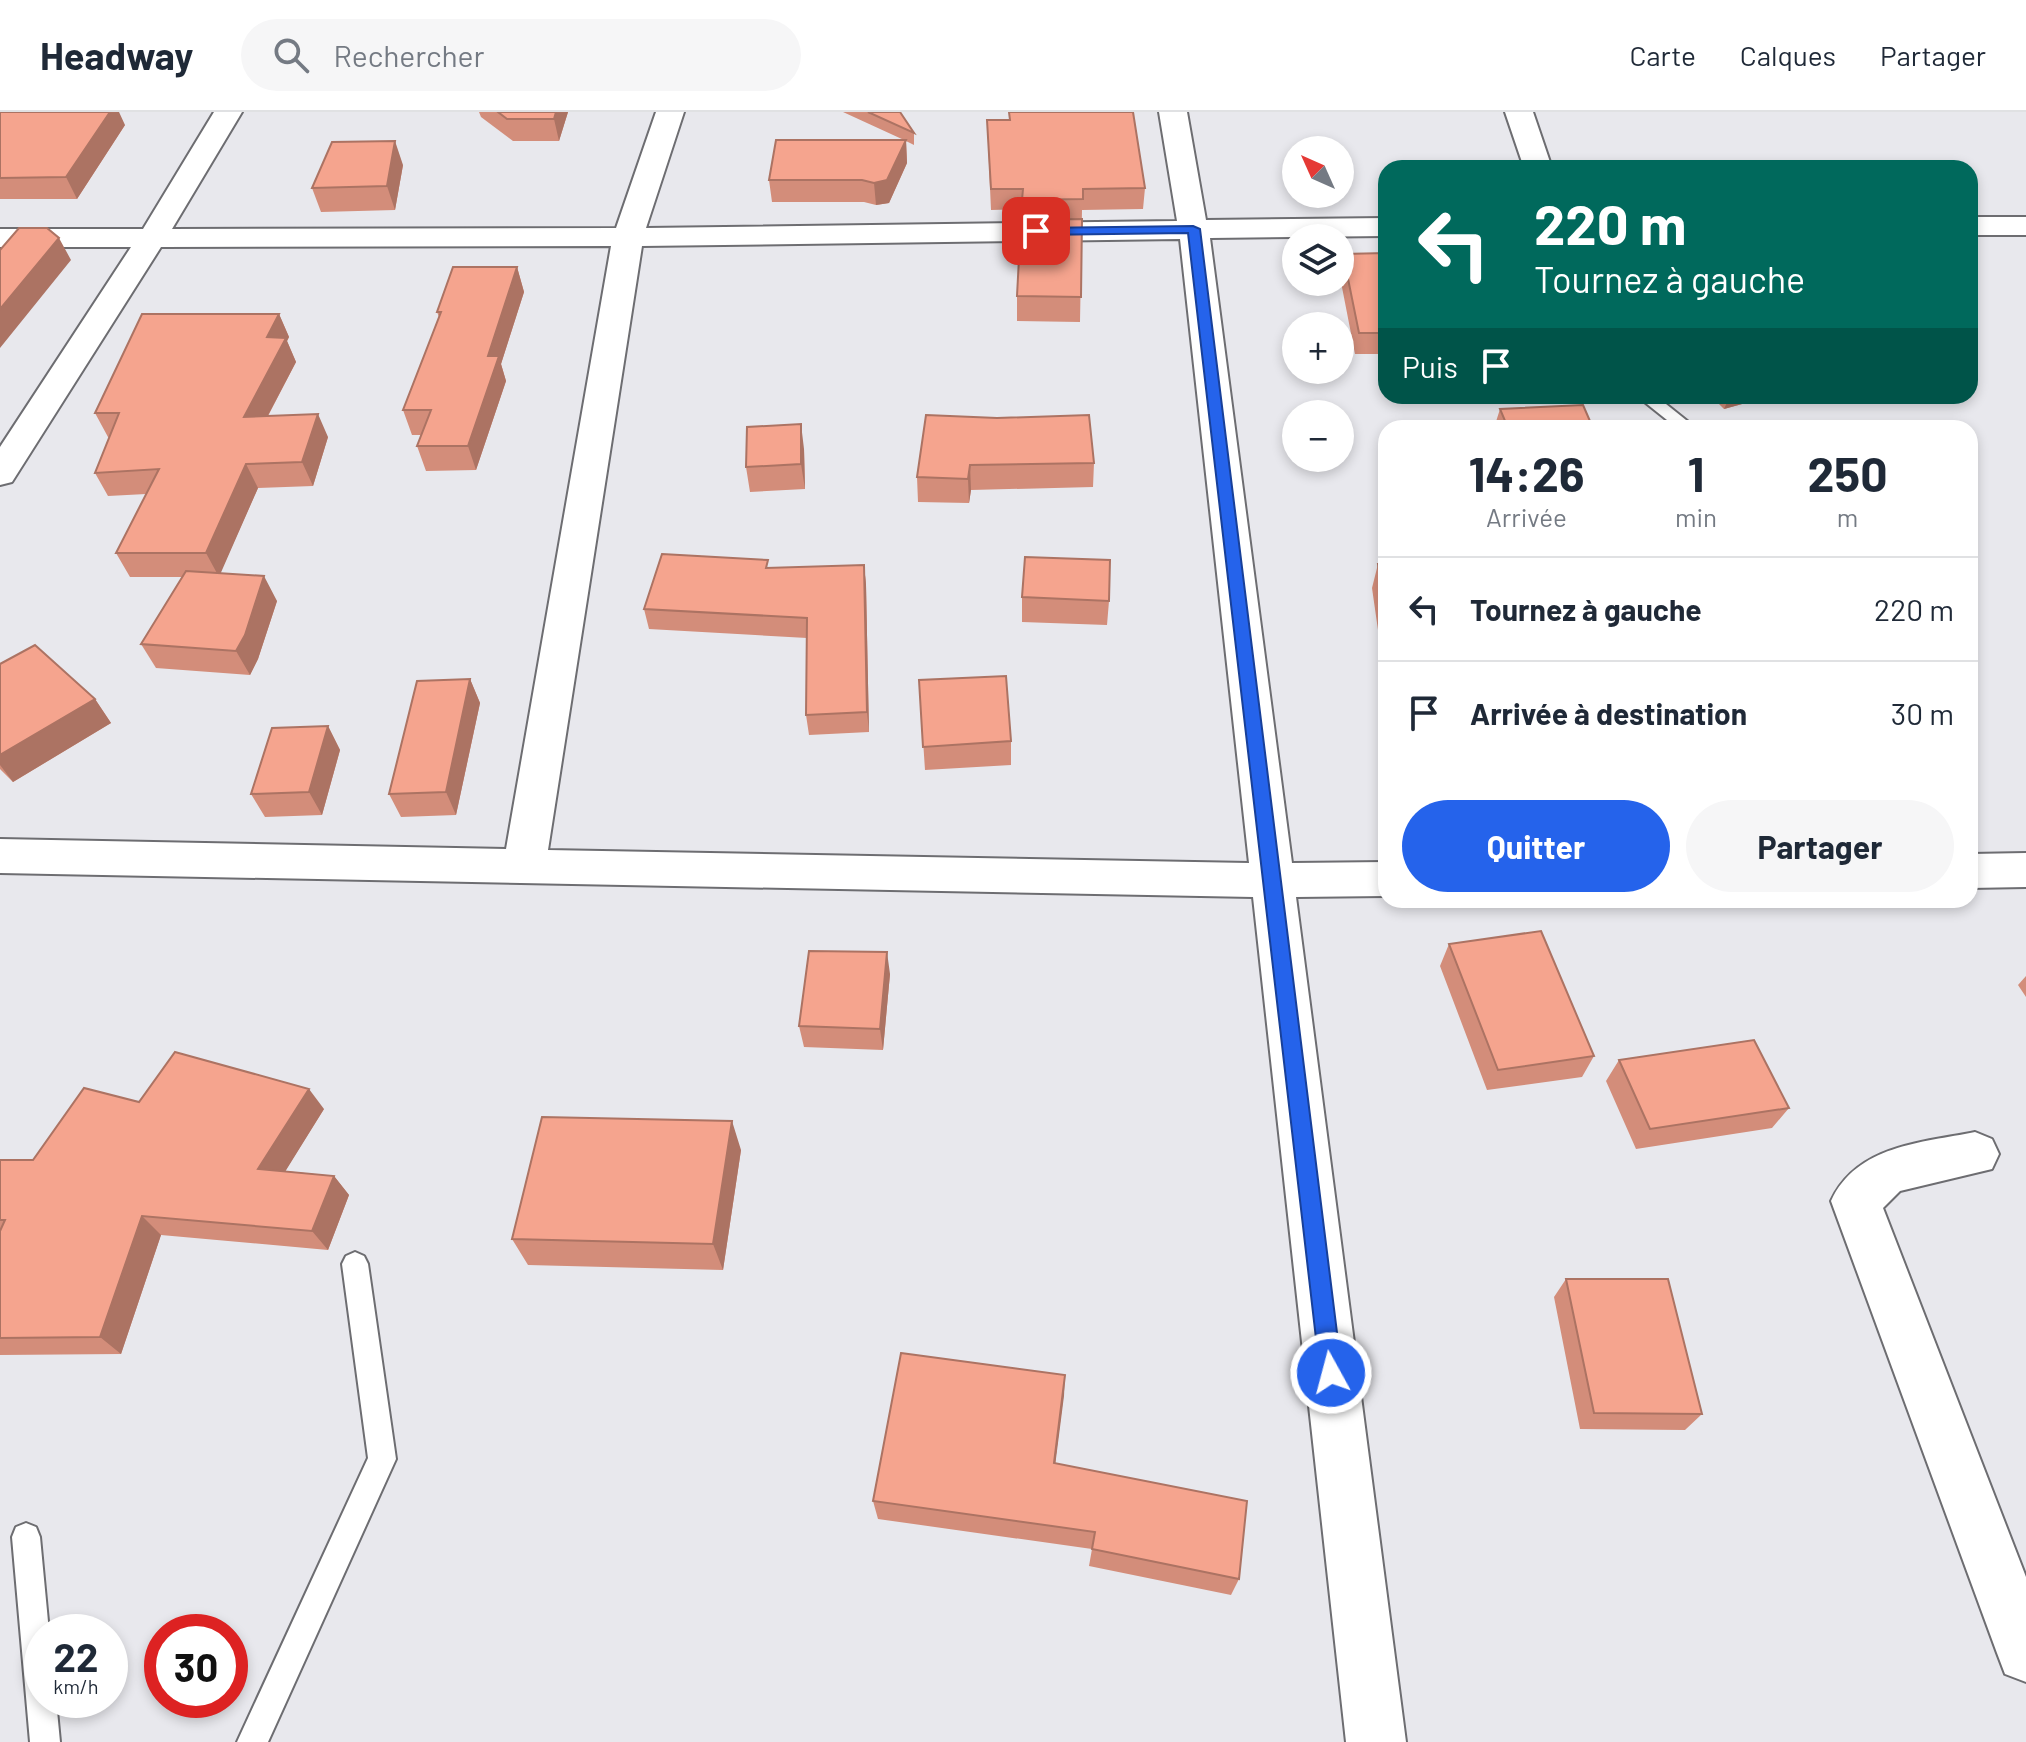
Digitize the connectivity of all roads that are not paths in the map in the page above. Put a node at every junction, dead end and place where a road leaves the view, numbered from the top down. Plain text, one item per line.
1 (228, 112) edge
2 (670, 112) edge
3 (1173, 112) edge
4 (1519, 112) edge
5 (1535, 160) edge
6 (1978, 226) edge
7 (2026, 226) edge
8 (1378, 227) edge
9 (1193, 229) junction
10 (628, 237) junction
11 (0, 238) edge
12 (152, 238) junction
13 (1656, 404) edge
14 (1677, 420) edge
15 (0, 474) edge
16 (0, 856) edge
17 (524, 866) junction
18 (2026, 870) edge
19 (1978, 871) edge
20 (1378, 879) edge
21 (1271, 880) junction
22 (1975, 1154) dead end
23 (355, 1264) dead end
24 (26, 1537) dead end
25 (2026, 1653) edge
26 (45, 1742) edge
27 (252, 1742) edge
28 (1376, 1742) edge

1 - 12 street
2 - 10 street
3 - 9 street
4 - 5 street
6 - 7 street
8 - 9 street
9 - 10 street
9 - 21 street
10 - 12 street
10 - 17 street
11 - 12 street
12 - 15 street
13 - 14 lane
16 - 17 street
17 - 21 street
18 - 19 street
20 - 21 street
21 - 28 street
22 - 25 street
23 - 27 lane
24 - 26 lane

